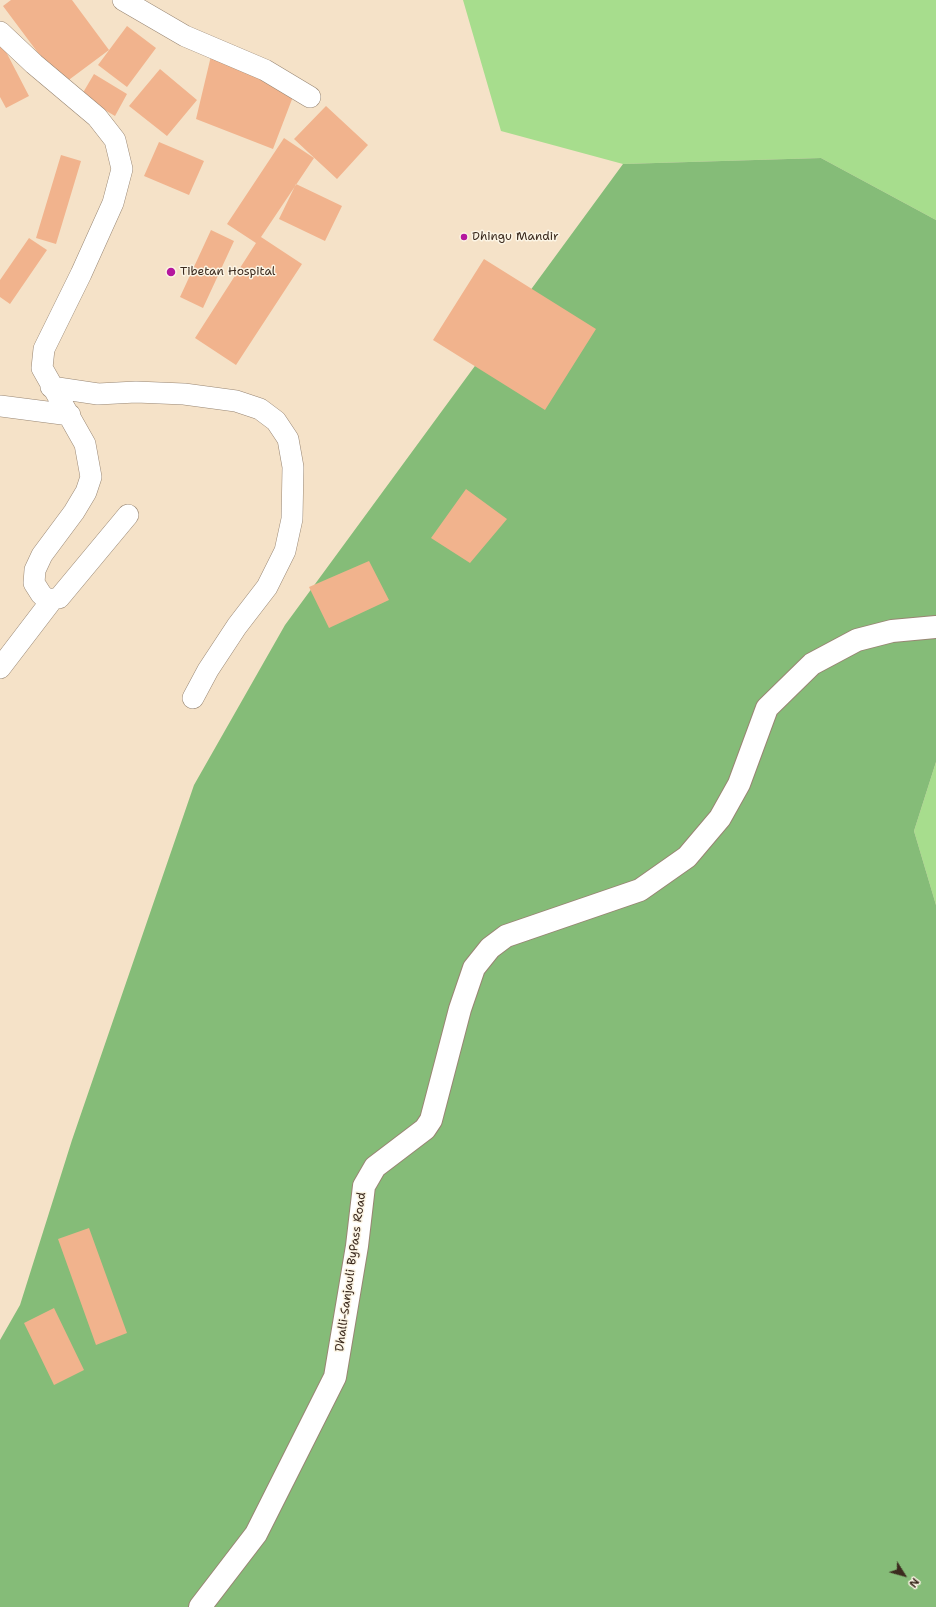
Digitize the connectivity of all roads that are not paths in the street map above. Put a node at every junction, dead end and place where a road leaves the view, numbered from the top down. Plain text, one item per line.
1 (123, 0) edge
2 (0, 32) edge
3 (310, 97) dead end
4 (51, 386) junction
5 (0, 406) edge
6 (70, 415) junction
7 (128, 516) dead end
8 (52, 600) junction
9 (936, 627) edge
10 (0, 668) edge
11 (193, 698) dead end
12 (200, 1607) edge

1 - 3 street
2 - 4 street
4 - 6 street
4 - 11 street
5 - 6 street
6 - 8 street
7 - 8 street
8 - 10 street
9 - 12 main road, Dhalli-Sanjauli ByPass Road

